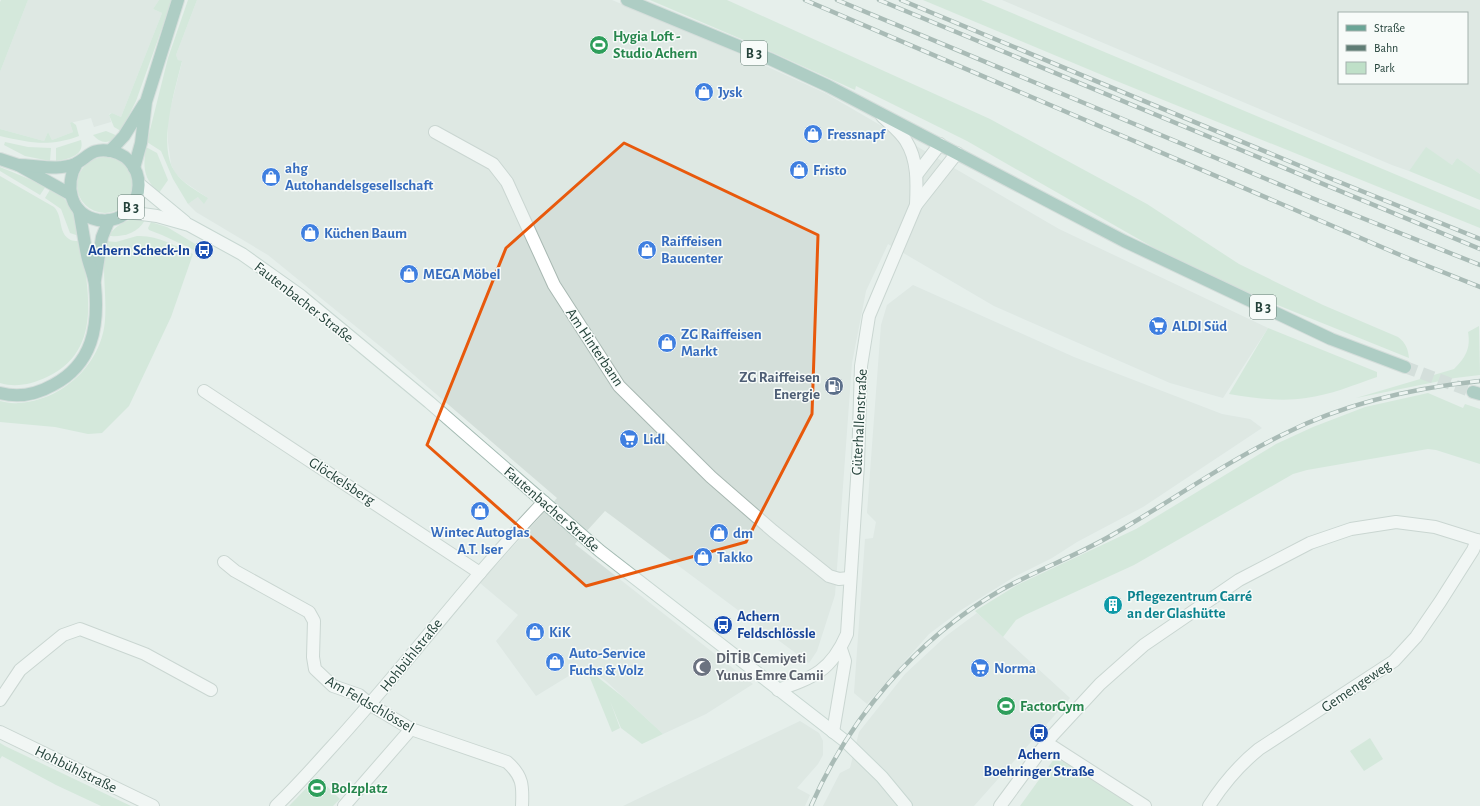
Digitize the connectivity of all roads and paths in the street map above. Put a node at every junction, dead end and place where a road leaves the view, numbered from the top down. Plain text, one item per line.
1 (178, 0) edge
2 (627, 0) edge
3 (146, 102) junction
4 (878, 112) junction
5 (435, 132) dead end
6 (940, 144) junction
7 (110, 151) junction
8 (957, 153) junction
9 (0, 159) edge
10 (77, 163) junction
11 (18, 165) junction
12 (134, 168) junction
13 (917, 174) junction
14 (139, 184) junction
15 (70, 194) junction
16 (916, 205) junction
17 (79, 210) junction
18 (127, 212) junction
19 (109, 220) junction
20 (188, 225) junction
21 (95, 283) junction
22 (1405, 368) tunnel mouth
23 (204, 391) dead end
24 (0, 393) edge
25 (544, 502) junction
26 (1478, 541) edge
27 (224, 562) dead end
28 (480, 573) junction
29 (849, 578) junction
30 (841, 649) junction
31 (211, 690) dead end
32 (778, 690) junction
33 (0, 700) edge
34 (371, 705) junction
35 (411, 729) junction
36 (0, 732) edge
37 (833, 732) junction
38 (1047, 743) junction
39 (153, 806) edge
40 (276, 806) edge
41 (344, 806) edge
42 (522, 806) edge
43 (906, 806) edge
44 (1000, 806) edge
45 (1145, 806) edge
46 (1208, 806) edge

1 - 3 main road
2 - 4 main road, B 3
3 - 7 main road
3 - 12 main road
4 - 6 main road, B 3
4 - 13 street, Güterhallenstraße
5 - 29 street, Am Hinterbann
6 - 8 main road, B 3
6 - 13 street
7 - 10 main road
7 - 12 main road
8 - 16 street, Güterhallenstraße
8 - 22 main road, B 3
9 - 11 main road
10 - 11 main road
10 - 15 main road
11 - 15 main road
12 - 14 main road, B 3
13 - 16 street, Güterhallenstraße
14 - 18 main road, B 3
14 - 20 street, Fautenbacher Straße
15 - 17 main road
16 - 29 street, Güterhallenstraße
17 - 19 main road, B 3
17 - 21 main road
18 - 19 main road, B 3
18 - 20 street, Fautenbacher Straße
19 - 21 main road
20 - 25 street, Fautenbacher Straße
21 - 24 main road
23 - 28 street, Glöckelsberg
25 - 28 street, Hohbühlstraße
25 - 32 street, Fautenbacher Straße
26 - 38 street
26 - 46 street, Gemengeweg
27 - 34 street, Am Feldschlössel
28 - 34 street, Hohbühlstraße
29 - 30 street, Güterhallenstraße
30 - 32 street, Güterhallenstraße
30 - 37 street, Güterhallenstraße
31 - 33 street
32 - 37 street, Fautenbacher Straße
34 - 35 street, Am Feldschlössel
34 - 40 street, Hohbühlstraße
35 - 41 street
35 - 42 street, Am Feldschlössel
36 - 39 street, Hohbühlstraße
37 - 43 street, Fautenbacher Straße
38 - 44 street
38 - 45 street

